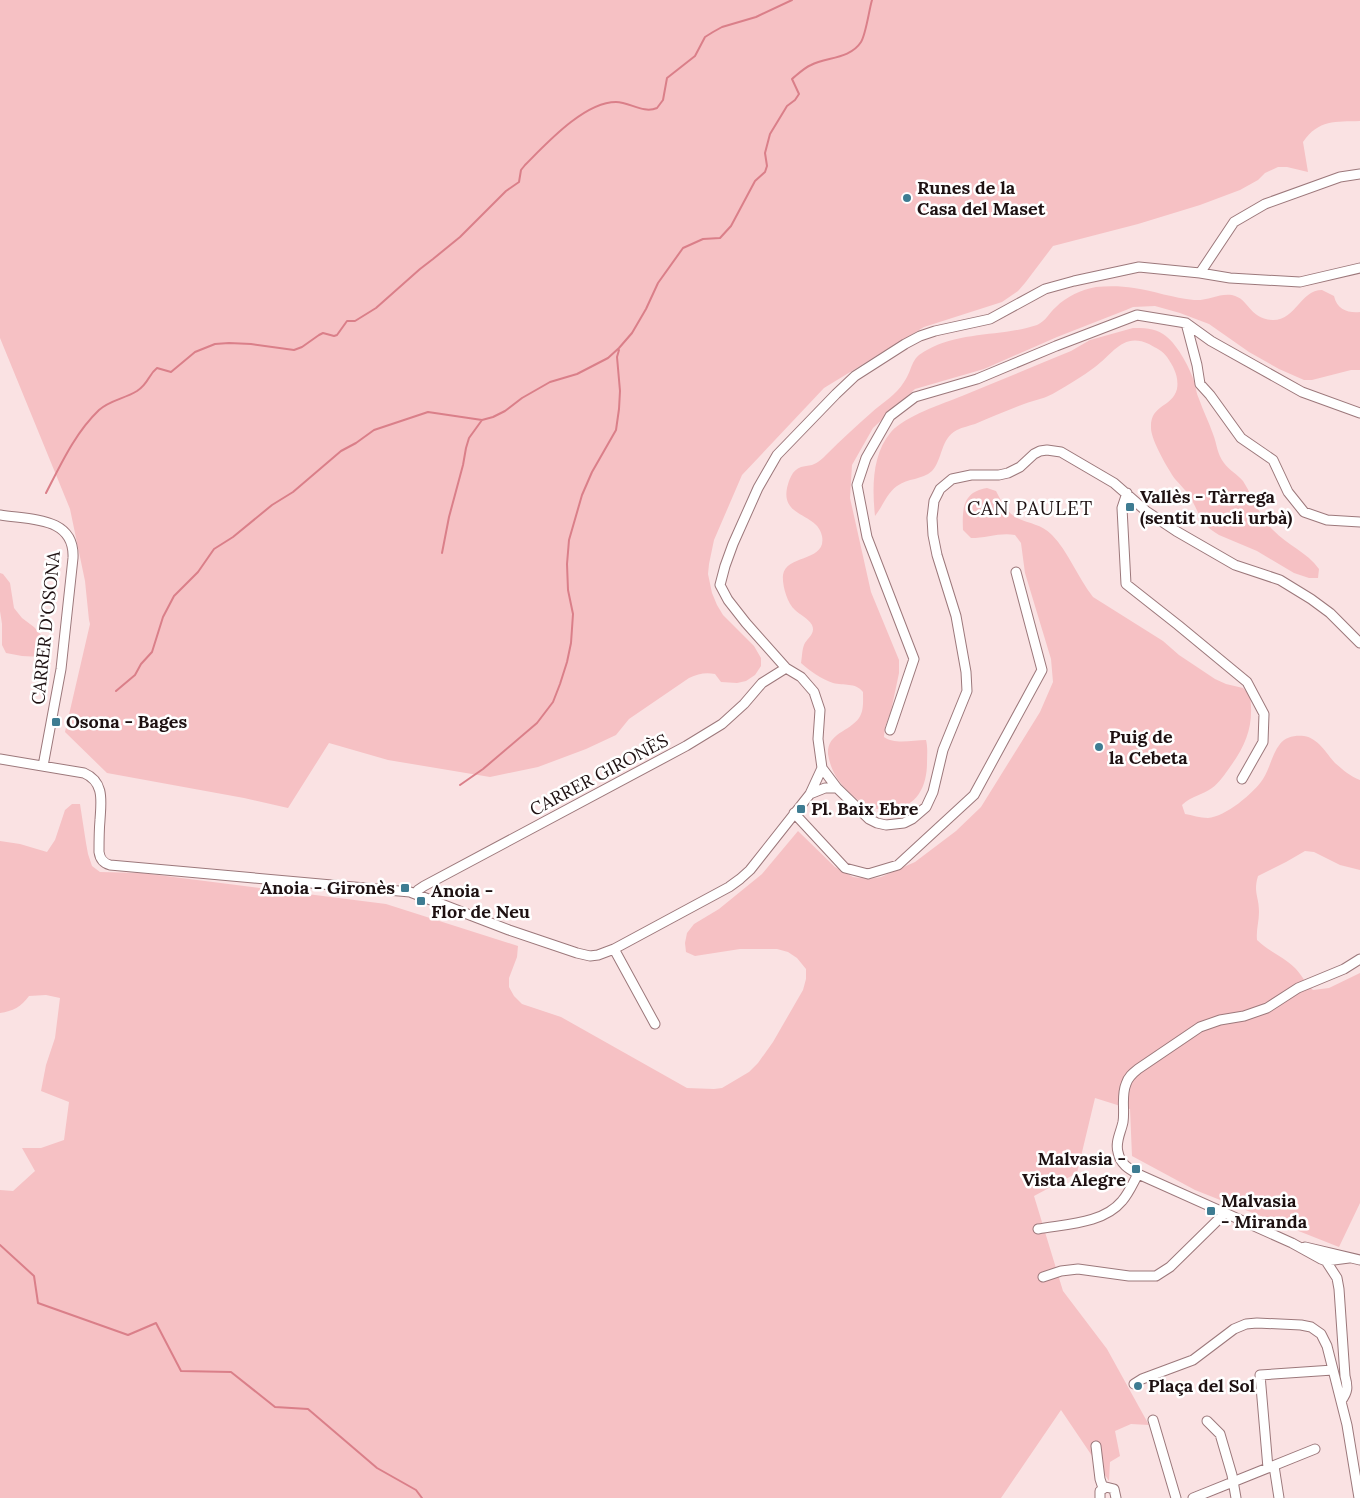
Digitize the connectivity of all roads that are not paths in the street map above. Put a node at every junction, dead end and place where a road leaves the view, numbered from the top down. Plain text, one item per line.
1 (1360, 174) edge
2 (1360, 268) edge
3 (1200, 273) junction
4 (1186, 324) junction
5 (1360, 413) edge
6 (1127, 493) junction
7 (0, 515) edge
8 (1360, 522) edge
9 (1016, 572) dead end
10 (1360, 643) edge
11 (786, 668) junction
12 (890, 730) dead end
13 (0, 759) edge
14 (43, 766) junction
15 (822, 768) junction
16 (1242, 779) dead end
17 (837, 788) junction
18 (810, 794) junction
19 (794, 813) junction
20 (416, 894) junction
21 (614, 949) junction
22 (1360, 959) edge
23 (655, 1024) dead end
24 (1138, 1174) junction
25 (1225, 1213) junction
26 (1038, 1229) dead end
27 (1292, 1243) junction
28 (1349, 1258) junction
29 (1360, 1260) edge
30 (1326, 1261) junction
31 (1044, 1277) dead end
32 (1333, 1370) junction
33 (1134, 1384) dead end
34 (1341, 1400) junction
35 (1153, 1420) dead end
36 (1207, 1420) dead end
37 (1096, 1446) dead end
38 (1315, 1449) dead end
39 (1271, 1467) junction
40 (1233, 1482) junction
41 (1103, 1488) junction
42 (1100, 1498) edge
43 (1116, 1498) edge
44 (1176, 1498) edge
45 (1193, 1498) edge
46 (1236, 1498) edge
47 (1279, 1498) edge
48 (1359, 1498) edge

1 - 3 street
2 - 3 street
3 - 11 street
4 - 5 street
4 - 8 street
4 - 12 street
6 - 10 street
6 - 16 street
6 - 17 street
7 - 14 street, CARRER D'OSONA
9 - 19 street
11 - 15 street
11 - 20 street, CARRER GIRONÈS
13 - 14 street
14 - 20 street
15 - 17 street
15 - 18 street
17 - 18 street
18 - 19 street
19 - 21 street
20 - 21 street
21 - 23 street
22 - 24 street
24 - 25 street
24 - 26 street
25 - 27 street
25 - 31 street
27 - 28 street
27 - 30 street
28 - 29 street
28 - 30 street
30 - 34 street
32 - 33 street
32 - 34 street
32 - 39 street
34 - 48 street
35 - 44 street
36 - 40 street
37 - 41 street
38 - 39 street
39 - 40 street
39 - 47 street
40 - 45 street
40 - 46 street
41 - 42 street
41 - 43 street

